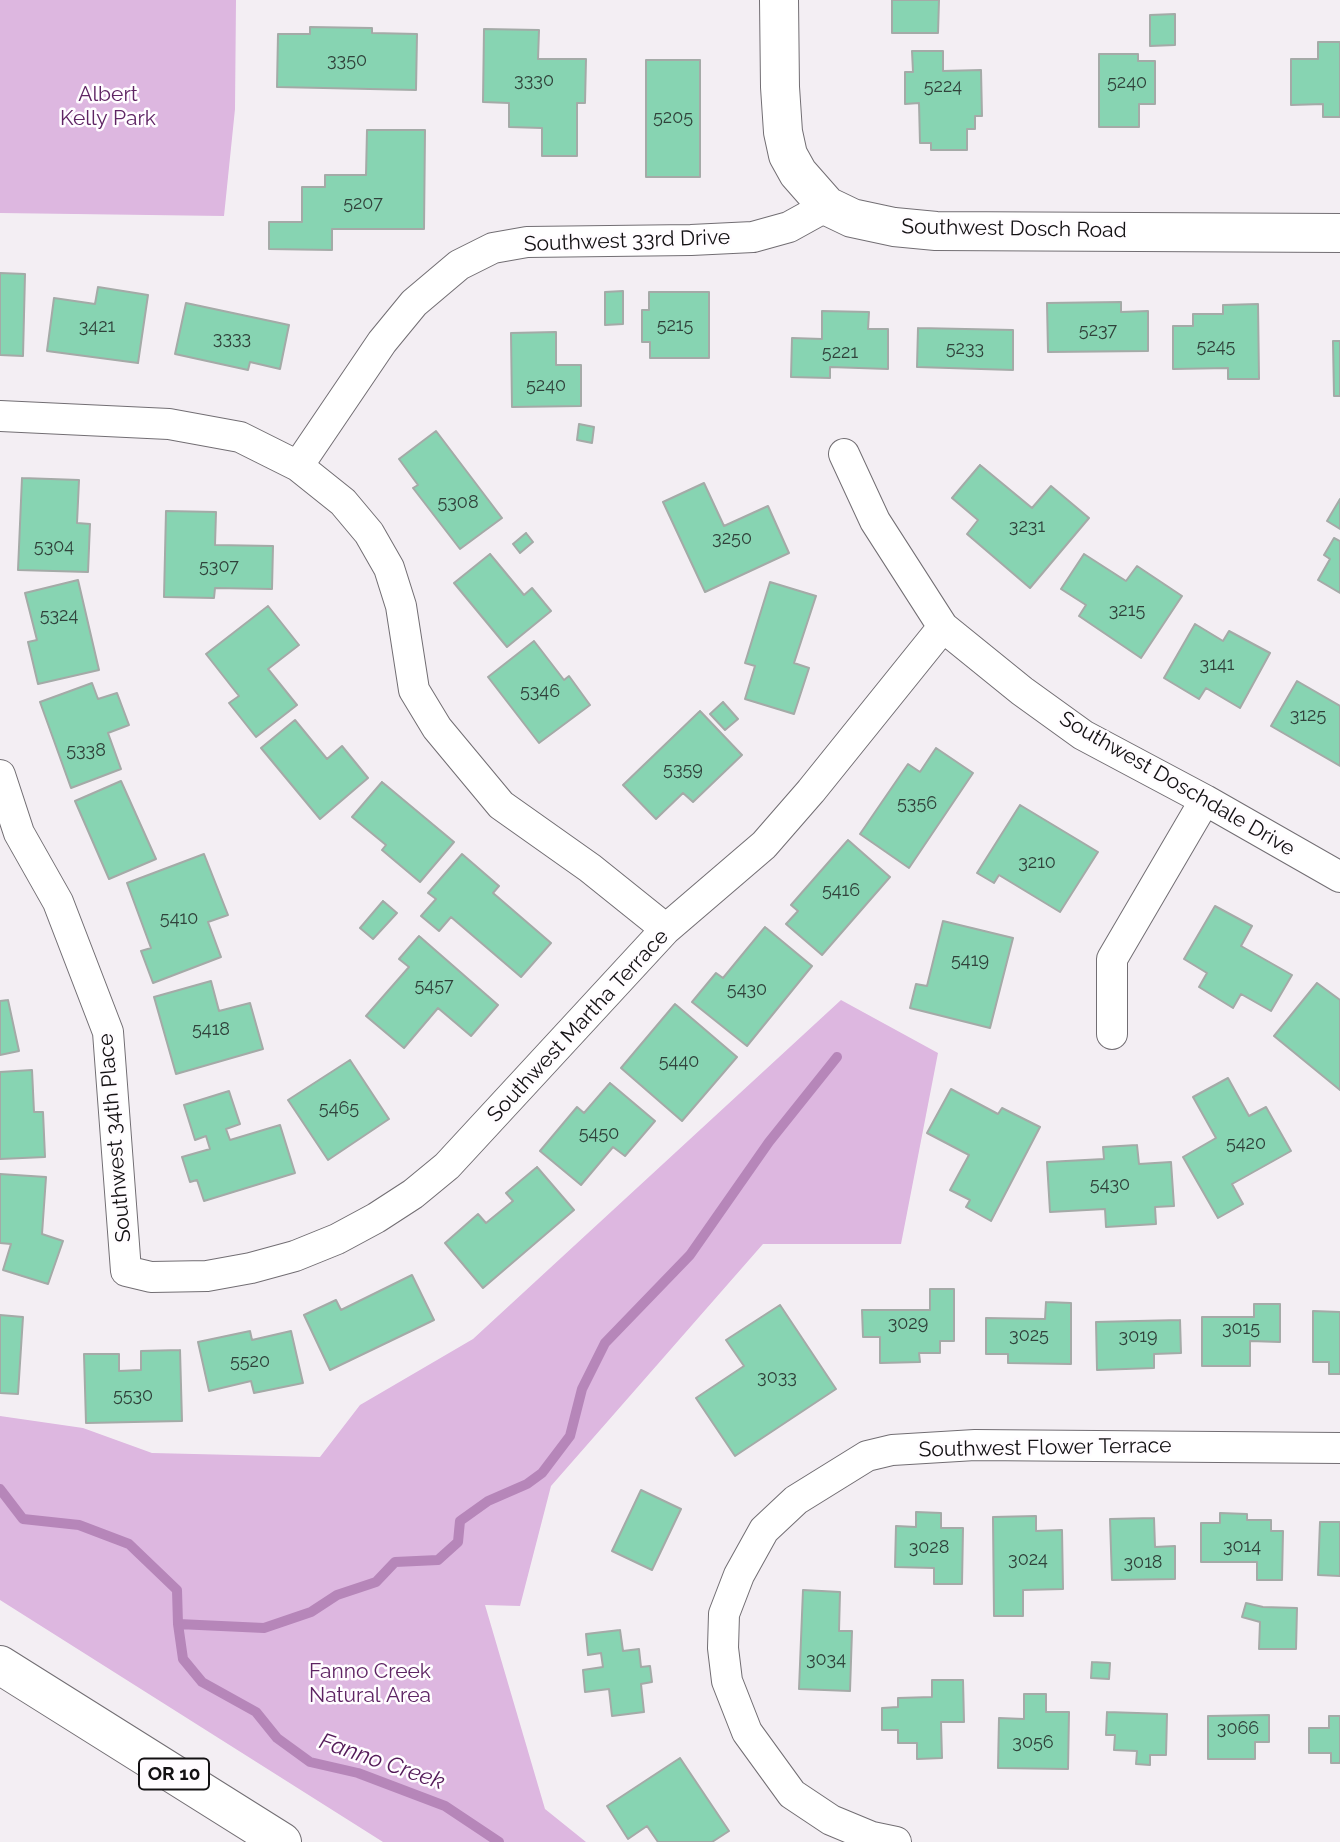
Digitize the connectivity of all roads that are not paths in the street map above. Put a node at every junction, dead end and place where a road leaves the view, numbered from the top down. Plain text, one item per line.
1 (779, 0) edge
2 (827, 206) junction
3 (1340, 233) edge
4 (0, 416) edge
5 (844, 454) dead end
6 (298, 466) junction
7 (943, 627) junction
8 (0, 775) edge
9 (1205, 800) junction
10 (1340, 877) edge
11 (666, 929) junction
12 (1112, 1034) dead end
13 (126, 1271) joint
14 (1340, 1448) edge
15 (0, 1665) edge
16 (282, 1842) edge
17 (896, 1842) edge

1 - 2 street, Southwest Dosch Road
2 - 3 street, Southwest Dosch Road
2 - 6 street, Southwest 33rd Drive
4 - 6 street
5 - 7 street, Southwest Doschdale Drive
6 - 11 street
7 - 9 street, Southwest Doschdale Drive
7 - 11 street, Southwest Martha Terrace
8 - 13 street, Southwest 34th Place
9 - 10 street, Southwest Doschdale Drive
9 - 12 street
11 - 13 street, Southwest Martha Terrace
14 - 17 street, Southwest Flower Terrace
15 - 16 street, OR 10

